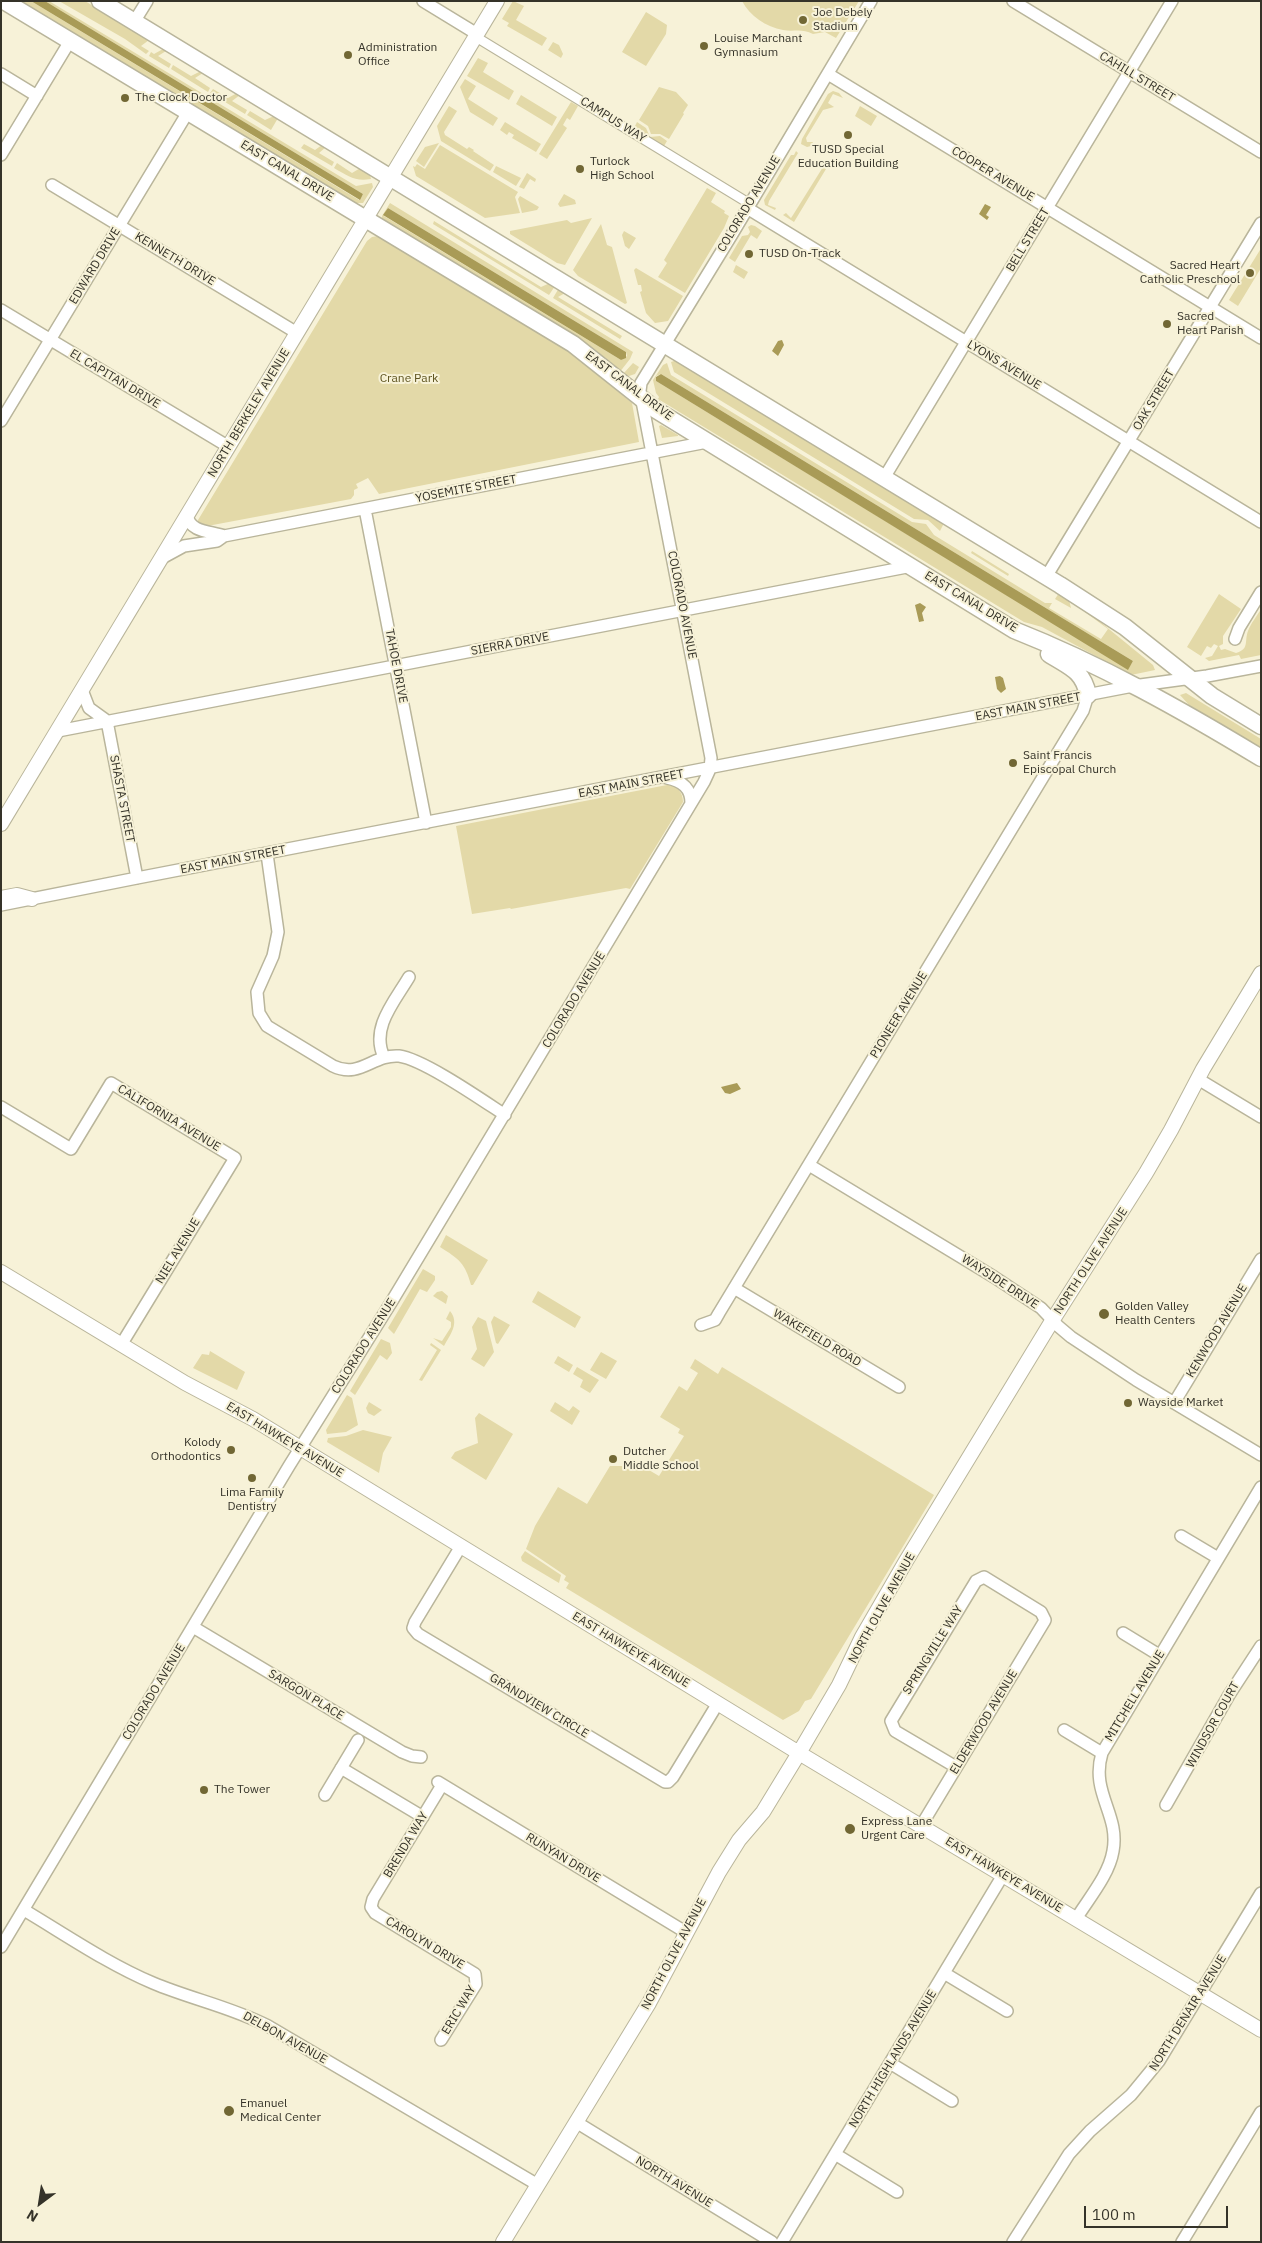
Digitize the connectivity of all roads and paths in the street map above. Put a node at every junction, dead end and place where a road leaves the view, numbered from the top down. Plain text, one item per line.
1 (4, 1) edge
2 (100, 1) edge
3 (147, 1) edge
4 (424, 1) edge
5 (497, 1) edge
6 (871, 1) edge
7 (1013, 1) edge
8 (1172, 1) edge
9 (134, 22) junction
10 (477, 35) junction
11 (70, 41) junction
12 (1129, 73) junction
13 (1, 74) edge
14 (828, 74) junction
15 (37, 96) junction
16 (188, 112) junction
17 (1261, 152) edge
18 (1, 155) edge
19 (392, 177) junction
20 (52, 185) dead end
21 (748, 206) junction
22 (1048, 207) junction
23 (367, 219) junction
24 (1261, 223) edge
25 (120, 225) junction
26 (1210, 307) junction
27 (1, 310) edge
28 (297, 333) junction
29 (1261, 338) edge
30 (50, 340) junction
31 (966, 342) junction
32 (664, 344) junction
33 (642, 399) junction
34 (1, 421) edge
35 (1129, 441) junction
36 (708, 442) junction
37 (229, 447) junction
38 (653, 452) junction
39 (884, 478) junction
40 (364, 509) junction
41 (187, 516) junction
42 (1261, 522) edge
43 (224, 536) junction
44 (161, 559) junction
45 (912, 566) junction
46 (1046, 577) junction
47 (1261, 592) edge
48 (684, 610) junction
49 (1014, 630) junction
50 (1235, 639) dead end
51 (396, 666) junction
52 (1261, 666) edge
53 (1191, 679) junction
54 (1134, 686) junction
55 (82, 690) junction
56 (1088, 695) junction
57 (107, 721) junction
58 (1261, 726) edge
59 (58, 731) junction
60 (1261, 758) edge
61 (710, 769) junction
62 (663, 778) junction
63 (691, 803) junction
64 (426, 823) junction
65 (1, 824) edge
66 (267, 854) junction
67 (137, 878) junction
68 (1, 898) edge
69 (32, 899) junction
70 (1, 906) edge
71 (1261, 973) edge
72 (410, 978) dead end
73 (384, 1057) junction
74 (1198, 1079) junction
75 (1, 1107) edge
76 (504, 1115) junction
77 (1261, 1117) edge
78 (234, 1158) joint
79 (809, 1165) junction
80 (1261, 1259) edge
81 (1, 1272) edge
82 (734, 1288) junction
83 (1052, 1321) junction
84 (701, 1325) dead end
85 (121, 1345) junction
86 (899, 1387) dead end
87 (1174, 1403) junction
88 (301, 1448) junction
89 (1261, 1456) edge
90 (1261, 1487) edge
91 (1182, 1536) dead end
92 (461, 1546) junction
93 (1218, 1558) junction
94 (980, 1578) joint
95 (193, 1627) junction
96 (1123, 1633) dead end
97 (1261, 1646) edge
98 (1159, 1655) junction
99 (718, 1703) junction
100 (1064, 1730) dead end
101 (358, 1740) dead end
102 (799, 1753) junction
103 (1102, 1753) junction
104 (422, 1756) dead end
105 (956, 1767) junction
106 (341, 1768) junction
107 (440, 1784) joint
108 (325, 1796) dead end
109 (1166, 1805) dead end
110 (423, 1817) junction
111 (921, 1826) junction
112 (1003, 1875) junction
113 (1261, 1893) edge
114 (371, 1907) joint
115 (24, 1910) junction
116 (1076, 1919) junction
117 (687, 1933) junction
118 (1, 1947) edge
119 (944, 1973) junction
120 (477, 1980) joint
121 (1200, 1994) junction
122 (1007, 2011) dead end
123 (1261, 2030) edge
124 (442, 2040) dead end
125 (890, 2064) junction
126 (952, 2101) dead end
127 (1261, 2112) edge
128 (576, 2122) junction
129 (835, 2154) junction
130 (538, 2185) junction
131 (897, 2192) dead end
132 (503, 2242) edge
133 (772, 2242) edge
134 (782, 2242) edge
135 (1013, 2242) edge
136 (1182, 2242) edge

1 - 11 main road, EAST CANAL DRIVE
2 - 9 main road
3 - 9 street
4 - 10 street, CAMPUS WAY
5 - 10 street, NORTH BERKELEY AVENUE
6 - 14 street, COLORADO AVENUE
7 - 12 street, CAHILL STREET
8 - 12 street, BELL STREET
9 - 19 main road
10 - 19 street, NORTH BERKELEY AVENUE
10 - 21 street, CAMPUS WAY
11 - 15 street
11 - 16 main road, EAST CANAL DRIVE
12 - 17 street, CAHILL STREET
12 - 22 street, BELL STREET
13 - 15 street
14 - 21 street, COLORADO AVENUE
14 - 22 street, COOPER AVENUE
15 - 18 street
16 - 23 main road, EAST CANAL DRIVE
16 - 25 street, EDWARD DRIVE
19 - 23 street, NORTH BERKELEY AVENUE
19 - 32 main road
20 - 25 street, KENNETH DRIVE
21 - 31 street, LYONS AVENUE
21 - 32 street, COLORADO AVENUE
22 - 26 street, COOPER AVENUE
22 - 31 street, BELL STREET
23 - 28 street, NORTH BERKELEY AVENUE
23 - 33 main road, EAST CANAL DRIVE
24 - 26 street, OAK STREET
25 - 28 street, KENNETH DRIVE
25 - 30 street, EDWARD DRIVE
26 - 29 street, COOPER AVENUE
26 - 35 street, OAK STREET
27 - 30 street, EL CAPITAN DRIVE
28 - 37 street, NORTH BERKELEY AVENUE
30 - 34 street, EDWARD DRIVE
30 - 37 street, EL CAPITAN DRIVE
31 - 35 street, LYONS AVENUE
31 - 39 street, BELL STREET
32 - 33 street, COLORADO AVENUE
32 - 39 main road
33 - 36 main road, EAST CANAL DRIVE
33 - 38 street, COLORADO AVENUE
35 - 42 street, LYONS AVENUE
35 - 46 street, OAK STREET
36 - 38 street, YOSEMITE STREET
36 - 45 main road, EAST CANAL DRIVE
37 - 41 street, NORTH BERKELEY AVENUE
38 - 40 street, YOSEMITE STREET
38 - 48 street, COLORADO AVENUE
39 - 46 main road
40 - 43 street, YOSEMITE STREET
40 - 51 street, TAHOE DRIVE
41 - 43 street, YOSEMITE STREET
41 - 44 street, NORTH BERKELEY AVENUE
43 - 44 street, YOSEMITE STREET
44 - 55 street, NORTH BERKELEY AVENUE
45 - 48 street, SIERRA DRIVE
45 - 49 main road, EAST CANAL DRIVE
46 - 53 main road
47 - 50 street
48 - 51 street, SIERRA DRIVE
48 - 61 street, COLORADO AVENUE
49 - 54 main road, EAST CANAL DRIVE
49 - 56 main road
51 - 57 street, SIERRA DRIVE
51 - 64 street, TAHOE DRIVE
52 - 53 street, EAST MAIN STREET
53 - 54 street, EAST MAIN STREET
53 - 58 main road
54 - 56 street, EAST MAIN STREET
54 - 60 main road, EAST CANAL DRIVE
55 - 57 street
55 - 59 street, NORTH BERKELEY AVENUE
56 - 61 street, EAST MAIN STREET
56 - 79 street, PIONEER AVENUE
57 - 59 street, SIERRA DRIVE
57 - 67 street, SHASTA STREET
59 - 65 street, NORTH BERKELEY AVENUE
61 - 62 street, EAST MAIN STREET
61 - 63 street, COLORADO AVENUE
62 - 63 street
62 - 64 street, EAST MAIN STREET
63 - 76 street, COLORADO AVENUE
64 - 66 street, EAST MAIN STREET
66 - 67 street, EAST MAIN STREET
66 - 73 street
67 - 69 street, EAST MAIN STREET
68 - 69 street
69 - 70 street, EAST MAIN STREET
71 - 74 street, NORTH OLIVE AVENUE
72 - 73 street
73 - 76 street
74 - 77 street
74 - 83 street, NORTH OLIVE AVENUE
75 - 78 street, CALIFORNIA AVENUE
76 - 88 street, COLORADO AVENUE
78 - 85 street, NIEL AVENUE
79 - 82 street, PIONEER AVENUE
79 - 83 street, WAYSIDE DRIVE
80 - 87 street, KENWOOD AVENUE
81 - 85 street, EAST HAWKEYE AVENUE
82 - 84 street, PIONEER AVENUE
82 - 86 street, WAKEFIELD ROAD
83 - 87 street, WAYSIDE DRIVE
83 - 102 street, NORTH OLIVE AVENUE
85 - 88 street, EAST HAWKEYE AVENUE
87 - 89 street, WAYSIDE DRIVE
88 - 92 street, EAST HAWKEYE AVENUE
88 - 95 street, COLORADO AVENUE
90 - 93 street, MITCHELL AVENUE
91 - 93 street
92 - 99 street, EAST HAWKEYE AVENUE
92 - 99 street, GRANDVIEW CIRCLE
93 - 98 street, MITCHELL AVENUE
94 - 105 street, SPRINGVILLE WAY
94 - 105 street, ELDERWOOD AVENUE
95 - 104 street, SARGON PLACE
95 - 115 street, COLORADO AVENUE
96 - 98 street
97 - 109 street, WINDSOR COURT
98 - 103 street, MITCHELL AVENUE
99 - 102 street, EAST HAWKEYE AVENUE
100 - 103 street
101 - 106 street
102 - 111 street, EAST HAWKEYE AVENUE
102 - 117 street, NORTH OLIVE AVENUE
103 - 116 street, MITCHELL AVENUE
105 - 111 street, ELDERWOOD AVENUE
106 - 108 street
106 - 110 street
107 - 110 street, BRENDA WAY
107 - 117 street, RUNYAN DRIVE
110 - 114 street, BRENDA WAY
111 - 112 street, EAST HAWKEYE AVENUE
112 - 116 street, EAST HAWKEYE AVENUE
112 - 119 street, NORTH HIGHLANDS AVENUE
113 - 121 street, NORTH DENAIR AVENUE
114 - 120 street, CAROLYN DRIVE
115 - 118 street, COLORADO AVENUE
115 - 130 street, DELBON AVENUE
116 - 121 street, EAST HAWKEYE AVENUE
117 - 128 street, NORTH OLIVE AVENUE
119 - 122 street
119 - 125 street, NORTH HIGHLANDS AVENUE
120 - 124 street, ERIC WAY
121 - 123 street, EAST HAWKEYE AVENUE
121 - 135 street, NORTH DENAIR AVENUE
125 - 126 street
125 - 129 street, NORTH HIGHLANDS AVENUE
127 - 136 street
128 - 130 street, NORTH OLIVE AVENUE
128 - 133 street, NORTH AVENUE
129 - 131 street
129 - 134 street, NORTH HIGHLANDS AVENUE
130 - 132 street, NORTH OLIVE AVENUE

